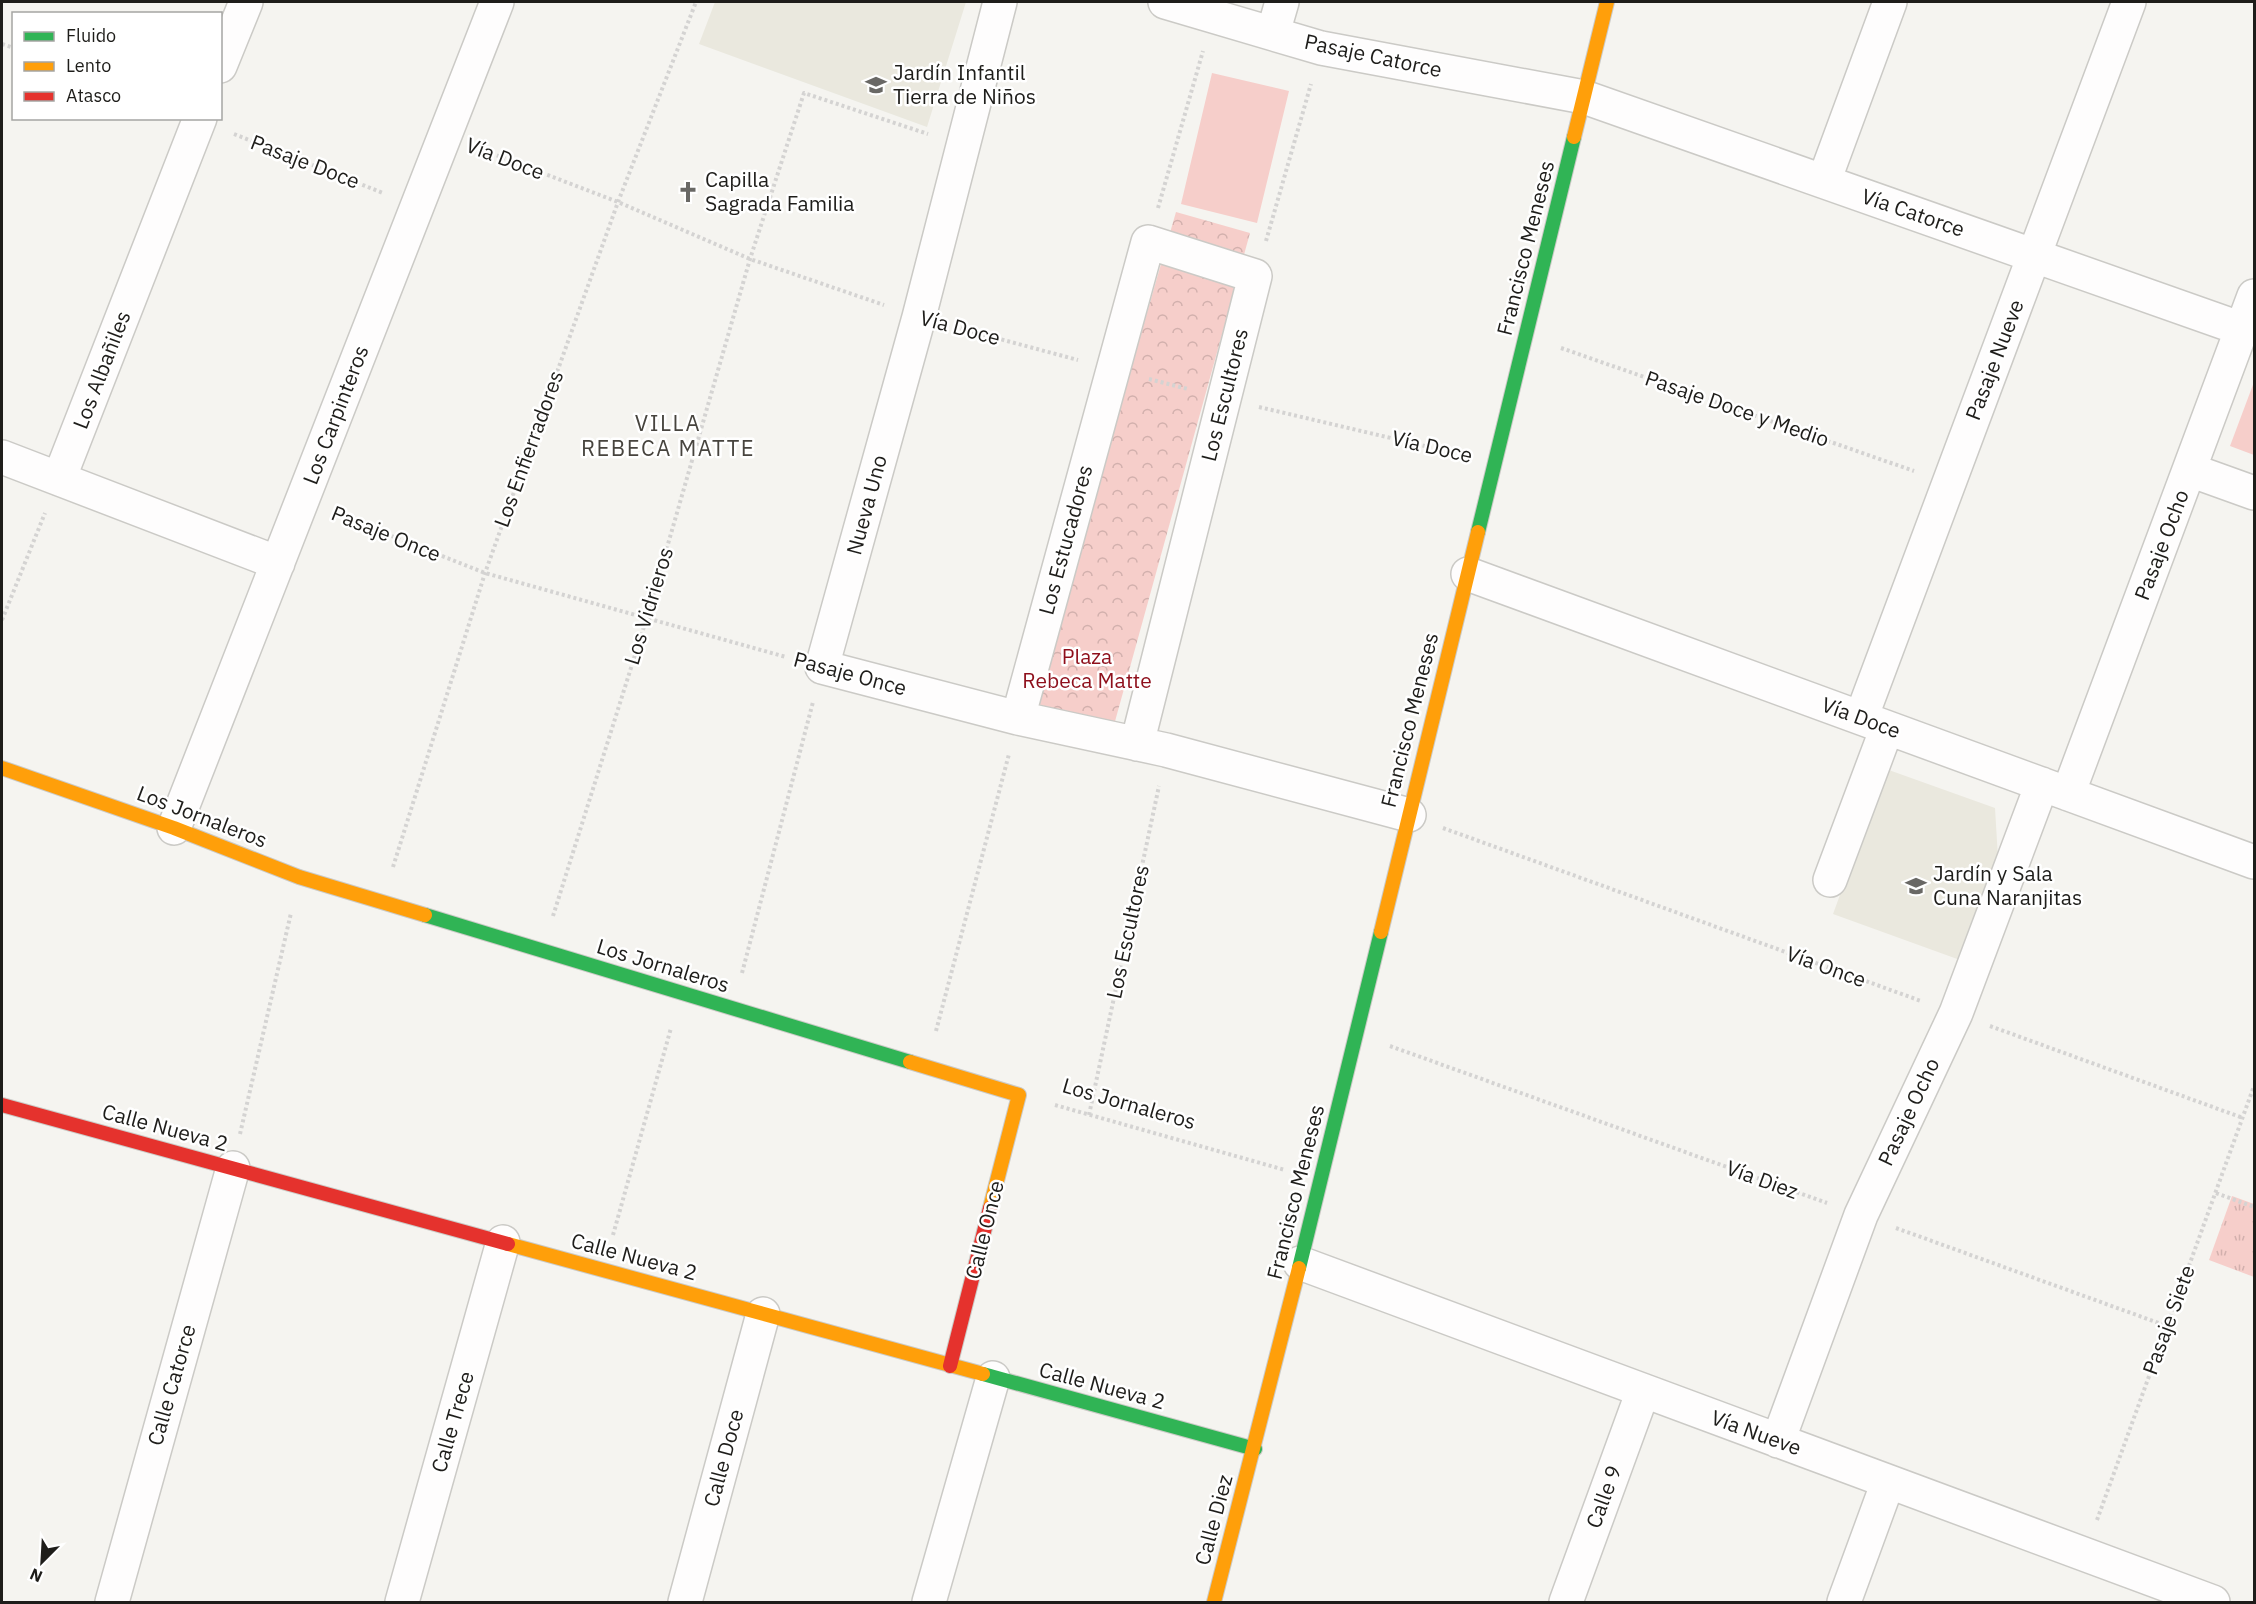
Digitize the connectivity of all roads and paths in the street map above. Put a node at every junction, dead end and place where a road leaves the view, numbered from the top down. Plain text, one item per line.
1 (246, 2) edge
2 (496, 2) edge
3 (696, 2) edge
4 (1000, 2) edge
5 (1165, 2) edge
6 (1282, 2) edge
7 (1607, 2) edge
8 (1890, 2) edge
9 (2129, 2) edge
10 (1213, 15) junction
11 (1273, 33) junction
12 (1321, 48) junction
13 (222, 61) edge
14 (1584, 97) junction
15 (200, 120) edge
16 (445, 135) junction
17 (963, 146) junction
18 (1824, 181) junction
19 (618, 202) junction
20 (417, 206) junction
21 (1148, 243) junction
22 (2034, 255) junction
23 (750, 259) junction
24 (1255, 276) junction
25 (2254, 296) edge
26 (919, 317) junction
27 (2242, 329) junction
28 (1526, 335) junction
29 (1111, 369) junction
30 (1225, 399) junction
31 (2, 457) edge
32 (1495, 462) junction
33 (2190, 470) junction
34 (59, 479) junction
35 (1949, 483) junction
36 (2254, 494) edge
37 (302, 500) junction
38 (278, 563) junction
39 (485, 573) junction
40 (1468, 574) junction
41 (647, 617) junction
42 (2, 620) edge
43 (822, 667) junction
44 (1018, 718) junction
45 (1874, 723) junction
46 (1152, 747) junction
47 (2, 768) edge
48 (2055, 789) junction
49 (1409, 815) junction
50 (174, 828) junction
51 (2254, 862) edge
52 (299, 877) junction
53 (1830, 880) dead end
54 (381, 903) junction
55 (542, 951) junction
56 (681, 993) junction
57 (733, 1009) junction
58 (1956, 1014) junction
59 (1356, 1034) junction
60 (926, 1067) junction
61 (2254, 1086) edge
62 (1019, 1095) junction
63 (2, 1105) edge
64 (1089, 1115) junction
65 (2243, 1118) junction
66 (233, 1168) junction
67 (1320, 1180) junction
68 (2216, 1193) junction
69 (2254, 1208) edge
70 (1861, 1215) junction
71 (503, 1242) junction
72 (1300, 1263) junction
73 (603, 1270) junction
74 (763, 1314) junction
75 (2167, 1326) junction
76 (950, 1366) junction
77 (993, 1378) junction
78 (1643, 1391) junction
79 (1778, 1441) junction
80 (1255, 1449) junction
81 (1887, 1482) junction
82 (2084, 1555) junction
83 (2147, 1591) edge
84 (112, 1602) edge
85 (402, 1602) edge
86 (685, 1602) edge
87 (929, 1602) edge
88 (1214, 1602) edge
89 (1566, 1602) edge
90 (1844, 1602) edge
91 (2213, 1602) edge

1 - 13 street
2 - 16 street, Los Carpinteros
3 - 19 path, Los Enfierradores
4 - 17 street, Nueva Uno
5 - 10 street, Pasaje Catorce
6 - 11 street
7 - 14 street, Francisco Meneses
8 - 18 street
9 - 22 street, Pasaje Nueve
10 - 11 street, Pasaje Catorce
10 - 21 path
11 - 12 street, Pasaje Catorce
12 - 14 street, Pasaje Catorce
12 - 24 path
14 - 18 street, Vía Catorce
14 - 28 street, Francisco Meneses
15 - 20 path, Pasaje Doce
15 - 34 street, Los Albañiles
16 - 19 path, Vía Doce
16 - 20 street, Los Carpinteros
17 - 23 path, Los Vidrieros
17 - 26 street, Nueva Uno
18 - 22 street, Vía Catorce
19 - 23 path, Vía Doce
19 - 39 path, Los Enfierradores
20 - 37 street, Los Carpinteros
21 - 24 street
21 - 29 street, Los Estucadores
22 - 27 street, Vía Catorce
22 - 35 street, Pasaje Nueve
23 - 26 path, Vía Doce
23 - 41 path, Los Vidrieros
24 - 30 street, Los Escultores
25 - 27 street, Pasaje Ocho
26 - 29 path, Vía Doce
26 - 43 street, Nueva Uno
27 - 33 street, Pasaje Ocho
28 - 32 street, Francisco Meneses
28 - 35 path, Pasaje Doce y Medio
29 - 30 path, Vía Doce
29 - 44 street, Los Estucadores
30 - 32 path, Vía Doce
30 - 46 street, Los Escultores
31 - 34 street
32 - 40 street, Francisco Meneses
33 - 36 street
33 - 48 street, Pasaje Ocho
34 - 38 street
34 - 42 path
35 - 45 street, Pasaje Nueve
37 - 38 street, Los Carpinteros
37 - 39 path, Pasaje Once
38 - 50 street, Los Carpinteros
39 - 41 path, Pasaje Once
39 - 54 path, Los Enfierradores
40 - 45 street, Vía Doce
40 - 49 street, Francisco Meneses
41 - 43 path, Pasaje Once
41 - 55 path, Los Vidrieros
43 - 44 street, Pasaje Once
43 - 57 path
44 - 46 street, Pasaje Once
44 - 60 path
45 - 48 street, Vía Doce
45 - 53 street, Pasaje Nueve
46 - 49 street, Pasaje Once
46 - 64 path, Los Escultores
47 - 50 street, Los Jornaleros
48 - 51 street, Vía Doce
48 - 58 street, Pasaje Ocho
49 - 58 path, Vía Once
49 - 59 street, Francisco Meneses
50 - 52 street, Los Jornaleros
52 - 54 street, Los Jornaleros
52 - 66 path
54 - 55 street, Los Jornaleros
55 - 56 street, Los Jornaleros
56 - 57 street, Los Jornaleros
56 - 73 path
57 - 60 street, Los Jornaleros
58 - 65 path, Vía Once
58 - 70 street, Pasaje Ocho
59 - 67 street, Francisco Meneses
59 - 70 path, Vía Diez
60 - 62 street, Los Jornaleros
61 - 65 path, Pasaje Siete
62 - 64 path, Los Jornaleros
62 - 76 street, Calle Once
63 - 66 street, Calle Nueva 2
64 - 67 path, Los Jornaleros
65 - 68 path, Pasaje Siete
66 - 71 street, Calle Nueva 2
66 - 84 street, Calle Catorce
67 - 72 street, Francisco Meneses
68 - 69 path
68 - 75 path, Pasaje Siete
70 - 75 path, Vía Diez
70 - 79 street, Pasaje Ocho
71 - 73 street, Calle Nueva 2
71 - 85 street, Calle Trece
72 - 78 street, Vía Nueve
72 - 80 street, Francisco Meneses
73 - 74 street, Calle Nueva 2
74 - 76 street, Calle Nueva 2
74 - 86 street, Calle Doce
75 - 82 path, Pasaje Siete
76 - 77 street, Calle Nueva 2
77 - 80 street, Calle Nueva 2
77 - 87 street
78 - 79 street, Vía Nueve
78 - 89 street, Calle 9
79 - 81 street, Vía Nueve
80 - 88 street, Calle Diez
81 - 82 street, Vía Nueve
81 - 90 street
82 - 83 street, Vía Nueve
83 - 91 street, Vía Nueve

